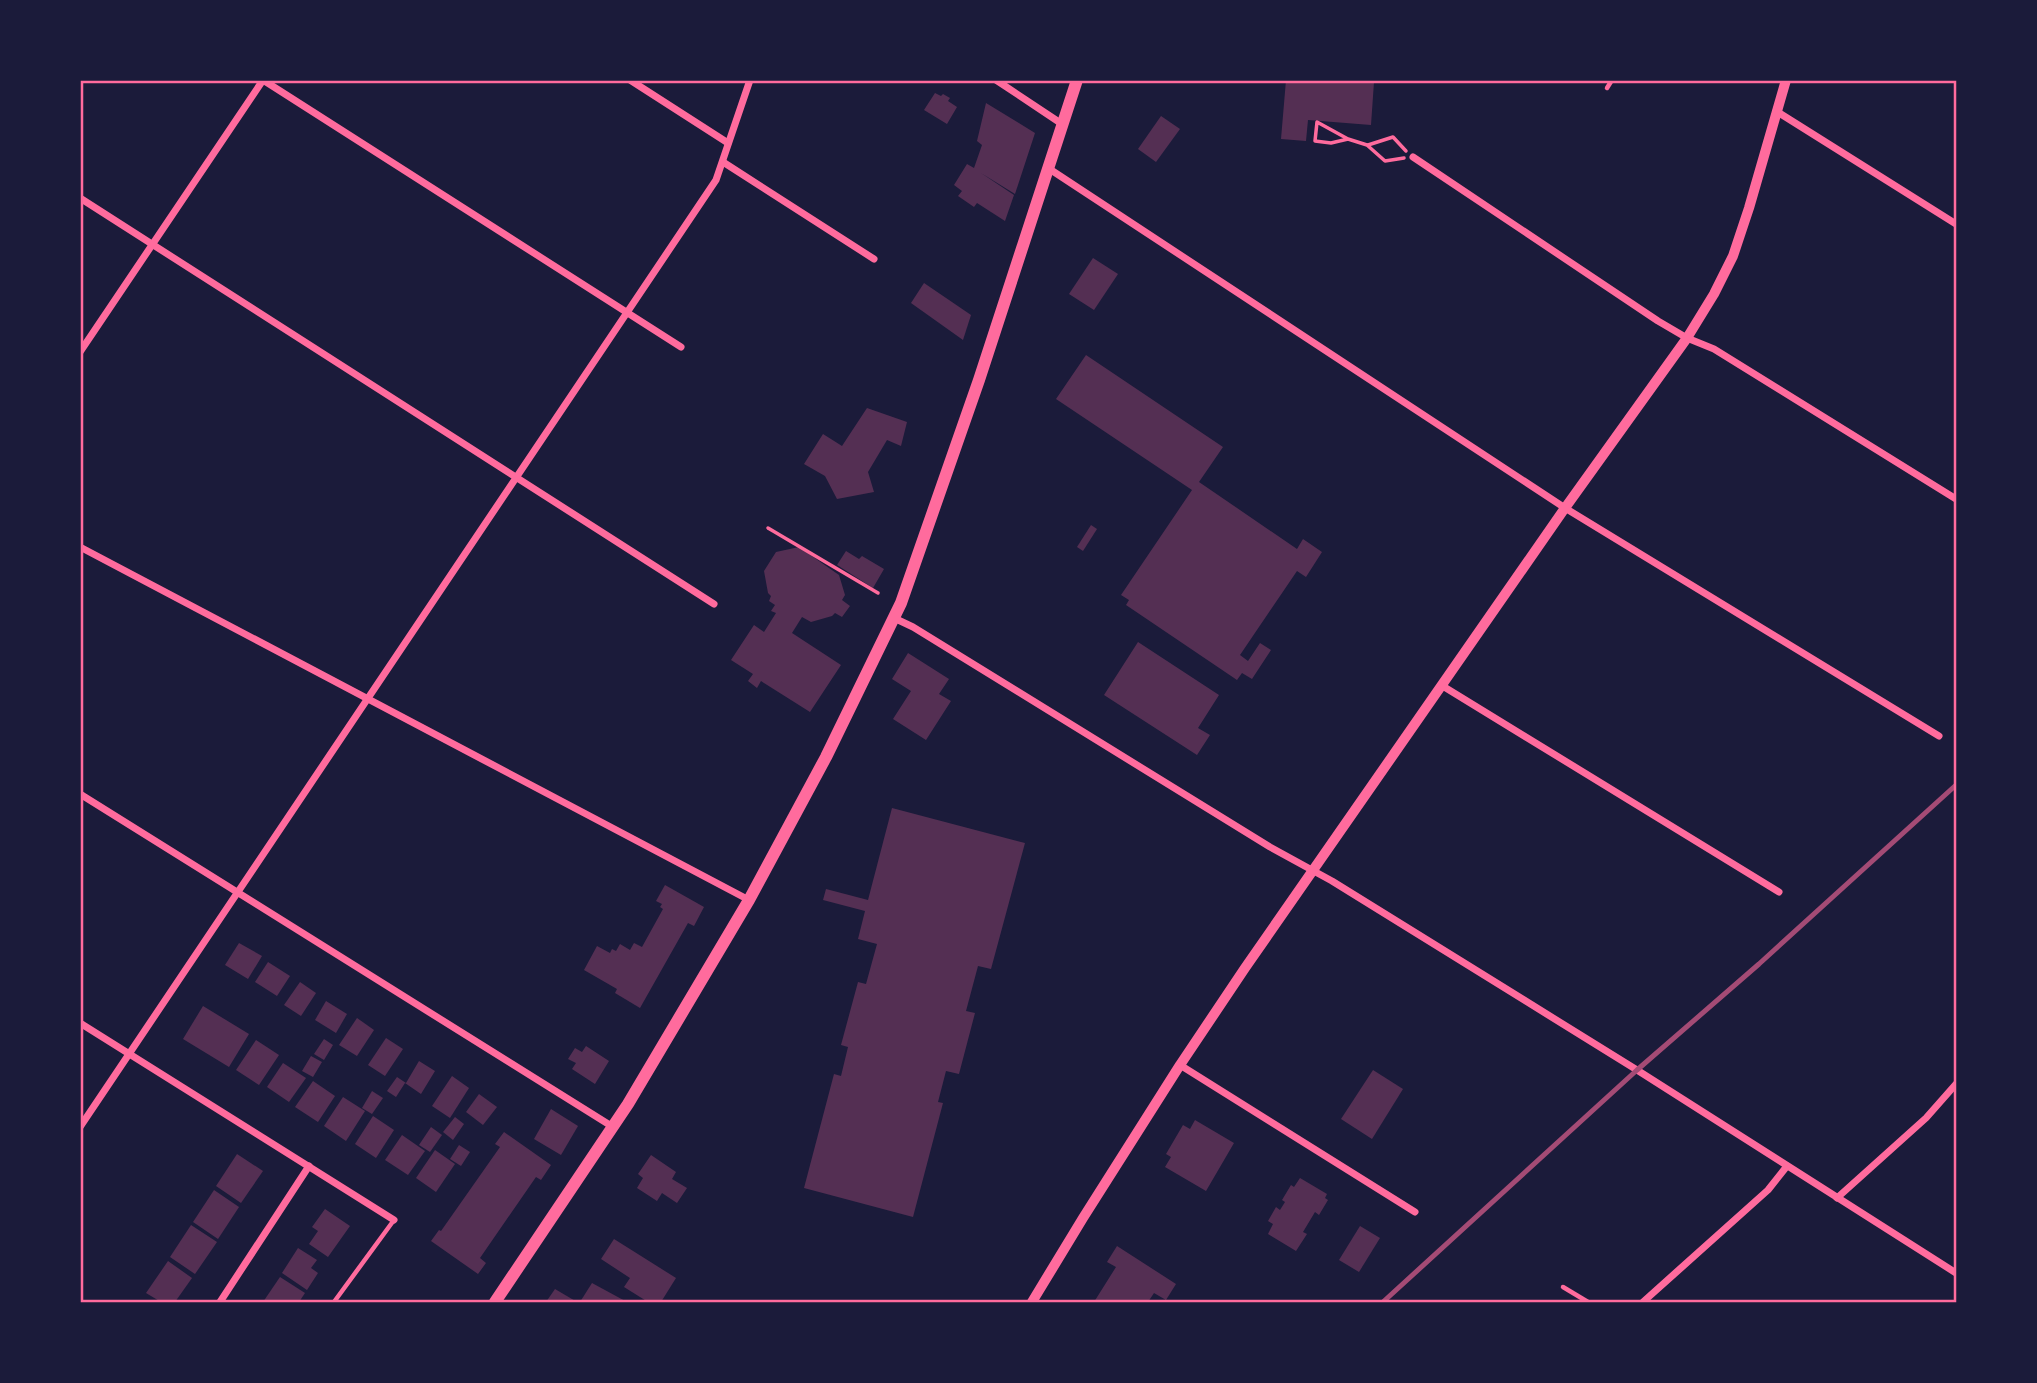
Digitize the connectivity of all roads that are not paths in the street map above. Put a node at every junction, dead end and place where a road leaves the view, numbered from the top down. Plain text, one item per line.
1 (263, 80) edge
2 (630, 80) edge
3 (750, 80) edge
4 (996, 80) edge
5 (1077, 80) edge
6 (1612, 80) edge
7 (1786, 80) edge
8 (1607, 88) dead end
9 (1776, 111) junction
10 (1062, 124) junction
11 (728, 144) junction
12 (1413, 157) road end
13 (723, 162) junction
14 (1048, 168) junction
15 (80, 198) edge
16 (1956, 224) edge
17 (152, 243) junction
18 (874, 259) dead end
19 (628, 313) junction
20 (1687, 338) junction
21 (681, 347) dead end
22 (80, 352) edge
23 (516, 478) junction
24 (1956, 499) edge
25 (1565, 508) junction
26 (80, 547) edge
27 (714, 604) dead end
28 (894, 618) junction
29 (1441, 685) junction
30 (367, 698) junction
31 (1939, 736) dead end
32 (80, 794) edge
33 (1313, 869) junction
34 (1779, 891) dead end
35 (236, 892) junction
36 (750, 900) junction
37 (80, 1023) edge
38 (130, 1054) junction
39 (1180, 1065) junction
40 (1956, 1084) edge
41 (613, 1126) junction
42 (80, 1127) edge
43 (309, 1166) junction
44 (1787, 1166) junction
45 (1837, 1198) junction
46 (1415, 1212) dead end
47 (394, 1220) joint
48 (1956, 1273) edge
49 (1563, 1287) dead end
50 (220, 1303) edge
51 (334, 1303) edge
52 (495, 1303) edge
53 (1032, 1303) edge
54 (1588, 1303) edge
55 (1643, 1303) edge

1 - 17 street
1 - 19 street
2 - 11 street
3 - 11 street
4 - 10 street
5 - 10 main road
6 - 8 lane
7 - 9 street
9 - 16 street
9 - 20 street
10 - 14 main road
11 - 13 street
12 - 20 street
13 - 18 street
13 - 19 street
14 - 25 street
14 - 28 main road
15 - 17 street
17 - 22 street
17 - 23 street
19 - 21 street
19 - 23 street
20 - 24 street
20 - 25 street
23 - 27 street
23 - 30 street
25 - 29 street
25 - 31 street
26 - 30 street
28 - 33 street
28 - 36 main road
29 - 33 street
29 - 34 street
30 - 35 street
30 - 36 street
32 - 35 street
33 - 39 street
33 - 44 street
35 - 38 street
35 - 41 street
36 - 41 main road
37 - 38 street
38 - 42 street
38 - 43 street
39 - 46 street
39 - 53 street
40 - 45 street
41 - 52 main road
43 - 47 street
43 - 50 street
44 - 45 street
44 - 55 street
45 - 48 street
47 - 51 lane
49 - 54 lane

